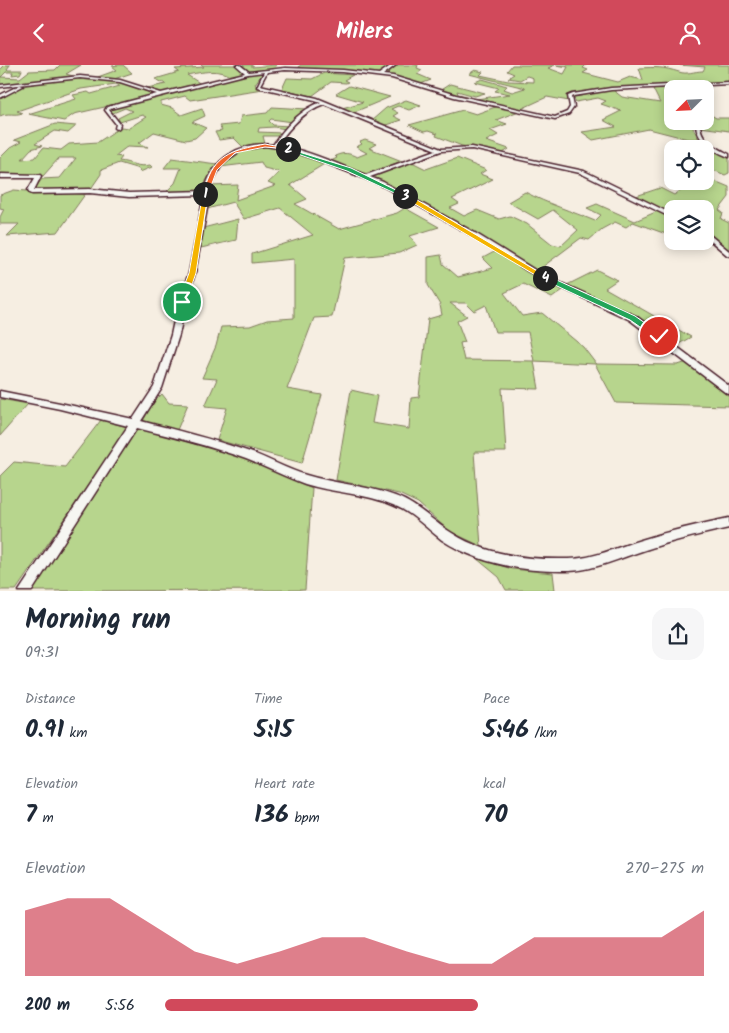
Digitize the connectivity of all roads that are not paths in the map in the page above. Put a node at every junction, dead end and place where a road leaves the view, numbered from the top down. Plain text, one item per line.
1 (238, 65) edge
2 (394, 65) edge
3 (266, 71) junction
4 (248, 73) junction
5 (379, 76) junction
6 (729, 83) edge
7 (714, 84) edge
8 (22, 85) junction
9 (0, 86) edge
10 (664, 86) edge
11 (162, 94) junction
12 (0, 97) edge
13 (323, 103) junction
14 (117, 128) dead end
15 (697, 130) edge
16 (274, 146) junction
17 (440, 150) junction
18 (729, 156) edge
19 (0, 176) edge
20 (366, 177) junction
21 (205, 193) junction
22 (664, 211) edge
23 (714, 241) edge
24 (729, 254) edge
25 (729, 391) edge
26 (0, 393) edge
27 (136, 424) junction
28 (729, 523) edge
29 (25, 591) edge

1 - 4 street
2 - 5 street
3 - 4 street
3 - 5 street
3 - 13 street
4 - 11 street
5 - 10 street
6 - 7 street
8 - 9 street
8 - 11 street
8 - 12 street
11 - 14 street
13 - 16 street
13 - 17 street
15 - 18 street
16 - 20 street
16 - 21 street
17 - 20 street
17 - 22 street
19 - 21 street
20 - 25 street
21 - 27 street
23 - 24 street
26 - 27 street
27 - 28 street
27 - 29 street

